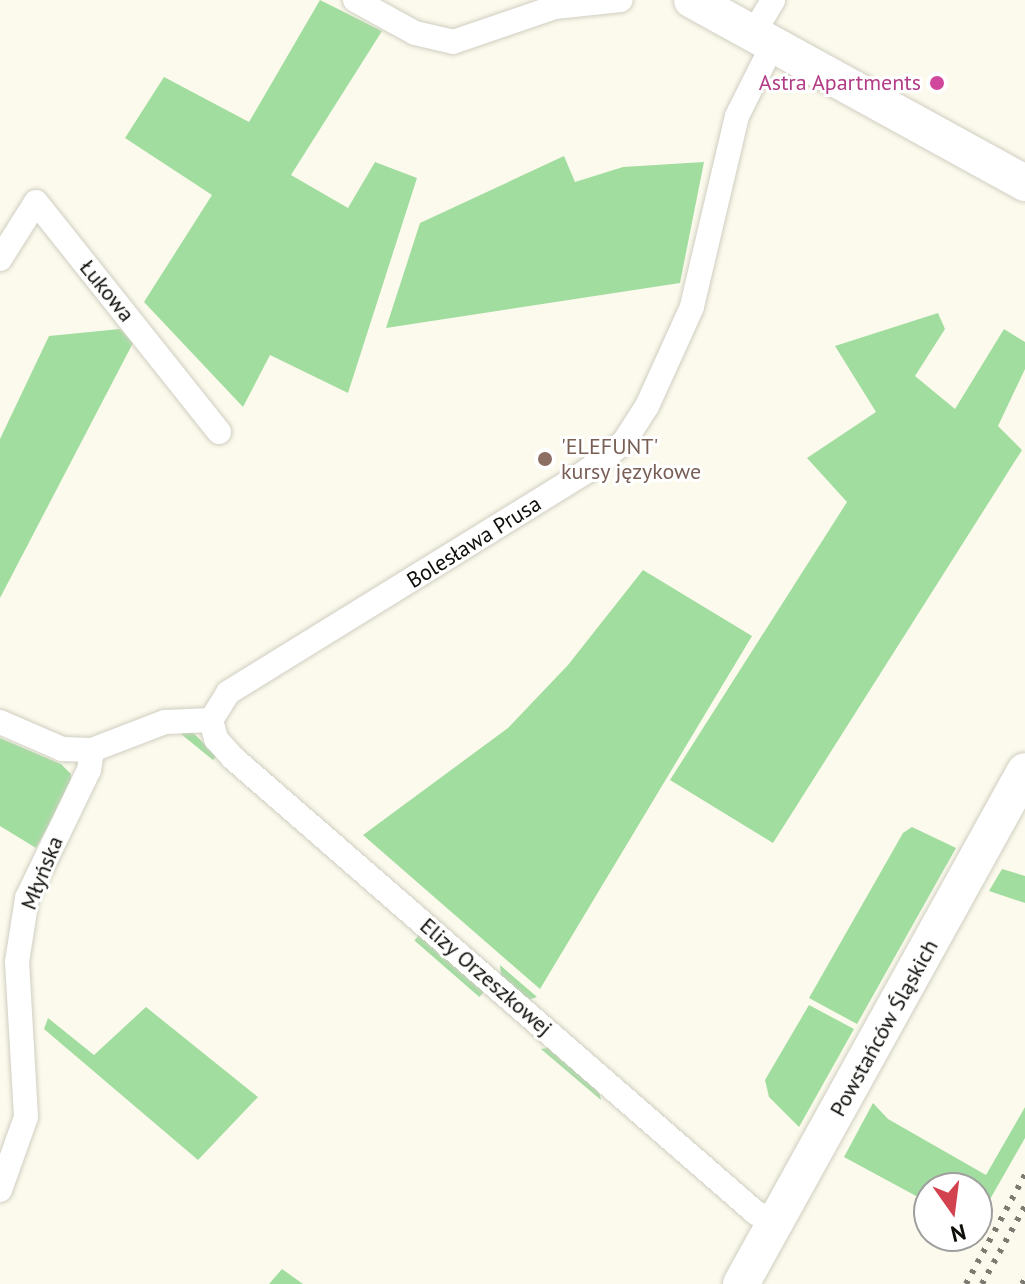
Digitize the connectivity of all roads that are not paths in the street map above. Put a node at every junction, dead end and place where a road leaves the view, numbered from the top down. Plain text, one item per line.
1 (355, 0) edge
2 (621, 0) edge
3 (692, 0) edge
4 (773, 0) edge
5 (764, 38) junction
6 (1025, 183) edge
7 (0, 259) edge
8 (219, 432) dead end
9 (211, 720) junction
10 (0, 722) edge
11 (92, 750) junction
12 (1025, 771) edge
13 (0, 1190) edge
14 (776, 1221) junction
15 (741, 1284) edge

1 - 2 street
3 - 5 street
4 - 5 street, Bolesława Prusa
5 - 6 street
5 - 9 street, Bolesława Prusa
7 - 8 street, Łukowa
9 - 11 street
9 - 14 street, Elizy Orzeszkowej
10 - 11 street
11 - 13 street, Młyńska
12 - 14 street, Powstańców Śląskich
14 - 15 street, Powstańców Śląskich

